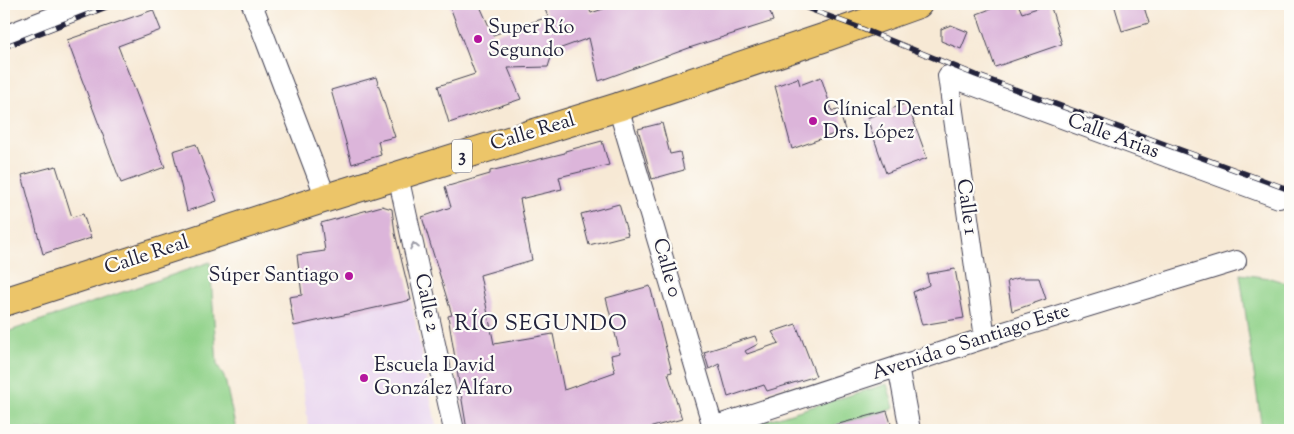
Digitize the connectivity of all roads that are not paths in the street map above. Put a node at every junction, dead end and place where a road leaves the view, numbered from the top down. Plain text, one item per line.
1 (87, 4) edge
2 (252, 4) edge
3 (918, 4) edge
4 (4, 36) edge
5 (948, 76) joint
6 (618, 107) junction
7 (398, 176) junction
8 (326, 198) junction
9 (1279, 198) dead end
10 (1236, 261) dead end
11 (4, 302) edge
12 (985, 338) junction
13 (898, 366) junction
14 (712, 429) edge
15 (454, 430) edge
16 (910, 430) edge

1 - 4 street
2 - 8 street
3 - 6 main road, Calle Real / 3
5 - 9 street, Calle Arias
5 - 12 street, Calle 1
6 - 7 main road, Calle Real / 3
6 - 14 street, Calle 0
7 - 8 main road, Calle Real / 3
15 -> 7 street, Calle 2
8 - 11 main road, Calle Real / 3
10 - 12 street, Avenida 0 Santiago Este
12 - 13 street, Avenida 0 Santiago Este
13 - 14 street, Avenida 0 Santiago Este
13 - 16 street

